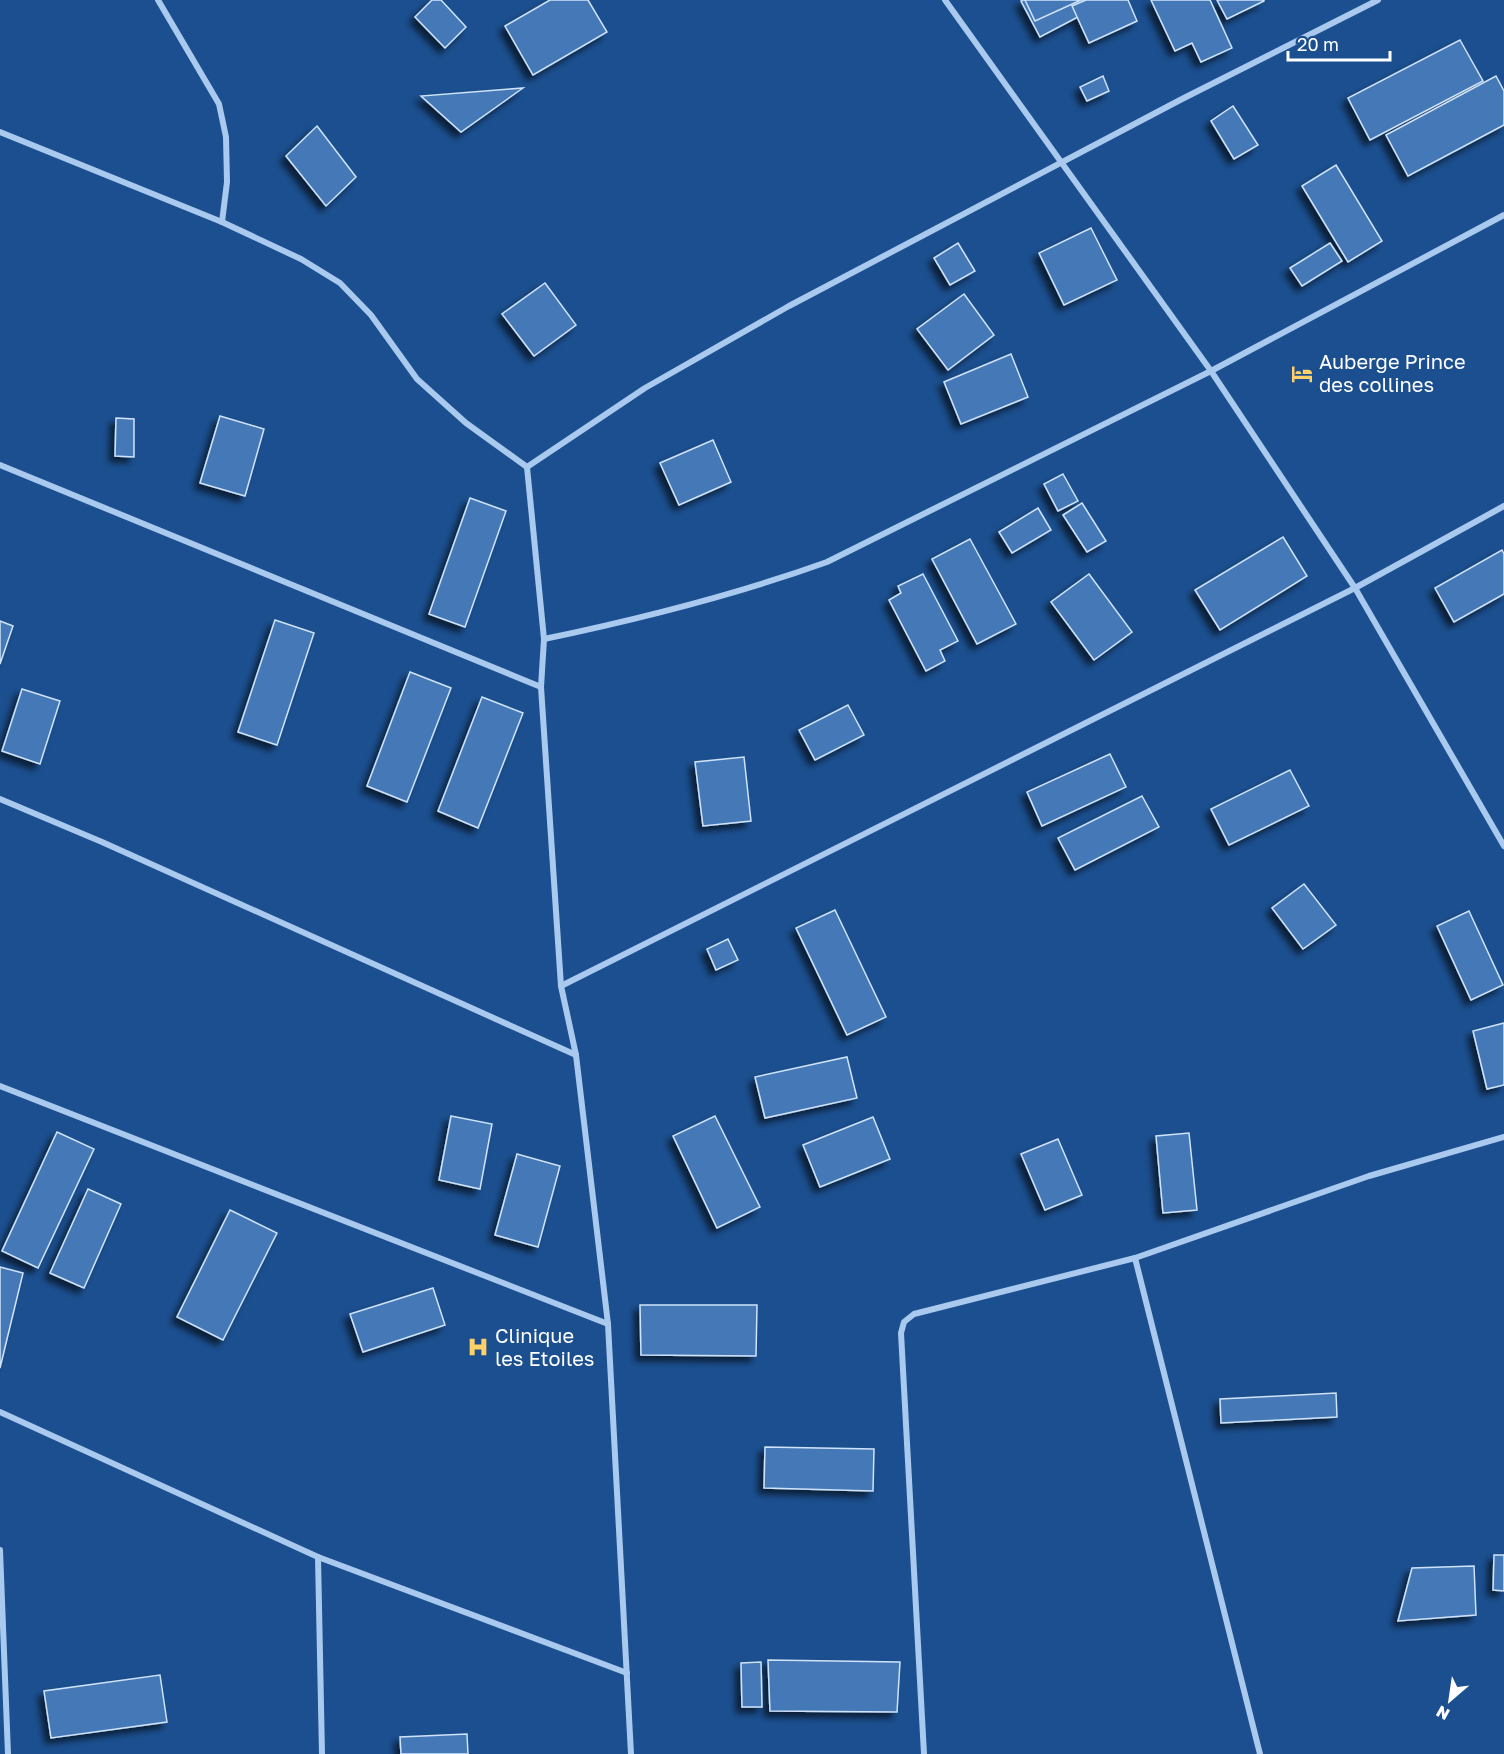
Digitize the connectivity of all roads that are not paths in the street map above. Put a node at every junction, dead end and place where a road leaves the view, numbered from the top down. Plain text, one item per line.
1 (158, 0) edge
2 (945, 0) edge
3 (1378, 0) edge
4 (0, 132) edge
5 (1063, 162) junction
6 (1504, 215) edge
7 (222, 222) junction
8 (1211, 371) junction
9 (0, 465) edge
10 (527, 467) junction
11 (1504, 506) edge
12 (1355, 588) junction
13 (544, 639) junction
14 (541, 687) junction
15 (0, 799) edge
16 (1504, 846) edge
17 (561, 986) junction
18 (576, 1055) junction
19 (0, 1086) edge
20 (1504, 1137) edge
21 (1135, 1258) junction
22 (608, 1324) junction
23 (0, 1412) edge
24 (0, 1550) edge
25 (318, 1557) junction
26 (627, 1673) junction
27 (8, 1754) edge
28 (322, 1754) edge
29 (631, 1754) edge
30 (924, 1754) edge
31 (1260, 1754) edge

1 - 7 street
2 - 5 street
3 - 5 street
4 - 7 street
5 - 8 street
5 - 10 street
6 - 8 street
7 - 10 street
8 - 12 street
8 - 13 street
9 - 14 street
10 - 13 street
11 - 12 street
12 - 16 street
12 - 17 street
13 - 14 street
14 - 17 street
15 - 18 street
17 - 18 street
18 - 22 street
19 - 22 street
20 - 21 street
21 - 30 street
21 - 31 street
22 - 26 street
23 - 25 street
24 - 27 street
25 - 26 street
25 - 28 street
26 - 29 street

